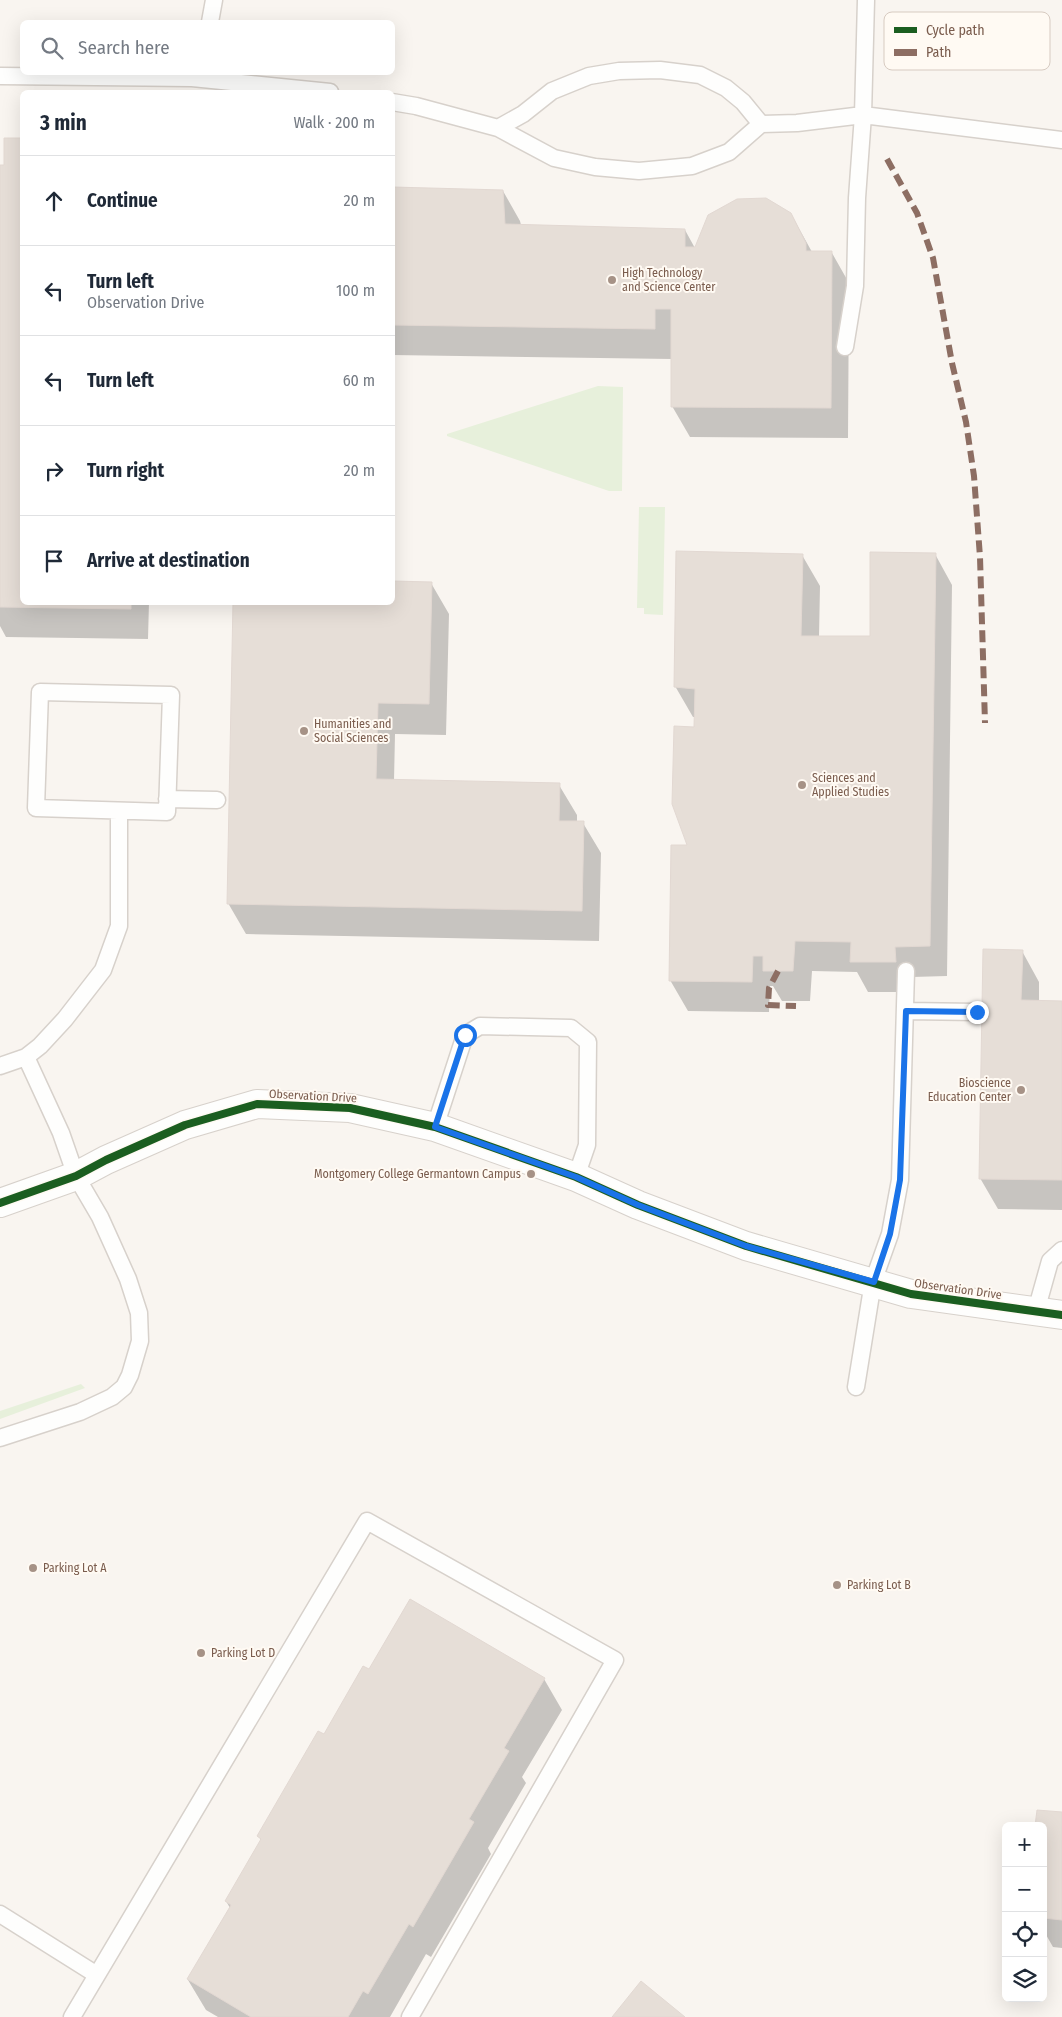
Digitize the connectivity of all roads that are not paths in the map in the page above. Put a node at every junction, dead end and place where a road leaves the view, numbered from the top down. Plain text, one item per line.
1 (214, 0) edge
2 (866, 0) edge
3 (210, 20) edge
4 (0, 76) edge
5 (199, 76) edge
6 (314, 90) edge
7 (395, 102) edge
8 (863, 116) junction
9 (761, 124) junction
10 (498, 128) junction
11 (1062, 140) edge
12 (845, 346) dead end
13 (167, 799) junction
14 (217, 800) dead end
15 (119, 811) junction
16 (906, 971) dead end
17 (906, 1011) junction
18 (977, 1012) dead end
19 (26, 1057) junction
20 (0, 1066) edge
21 (435, 1127) junction
22 (76, 1176) junction
23 (576, 1177) junction
24 (0, 1203) edge
25 (1062, 1250) edge
26 (874, 1282) junction
27 (1049, 1313) edge
28 (856, 1387) dead end
29 (0, 1438) edge
30 (0, 1914) edge
31 (96, 1975) junction
32 (72, 2017) edge
33 (410, 2017) edge

1 - 3 lane
2 - 8 lane
4 - 5 lane
5 - 6 lane
7 - 10 lane
8 - 9 lane
8 - 11 lane
8 - 12 lane
9 - 10 lane
9 - 10 lane
13 - 14 lane
13 - 15 lane
13 - 15 lane
15 - 19 lane
16 - 17 lane
17 - 18 lane
17 - 26 lane
19 - 20 lane
19 - 22 lane
21 - 22 street, Observation Drive
21 - 23 street, Observation Drive
21 - 23 lane
22 - 24 street, Observation Drive
22 - 29 lane
23 - 26 street, Observation Drive
25 - 27 lane
26 - 27 street, Observation Drive
26 - 28 lane
30 - 31 lane
31 - 32 lane
31 - 33 lane

